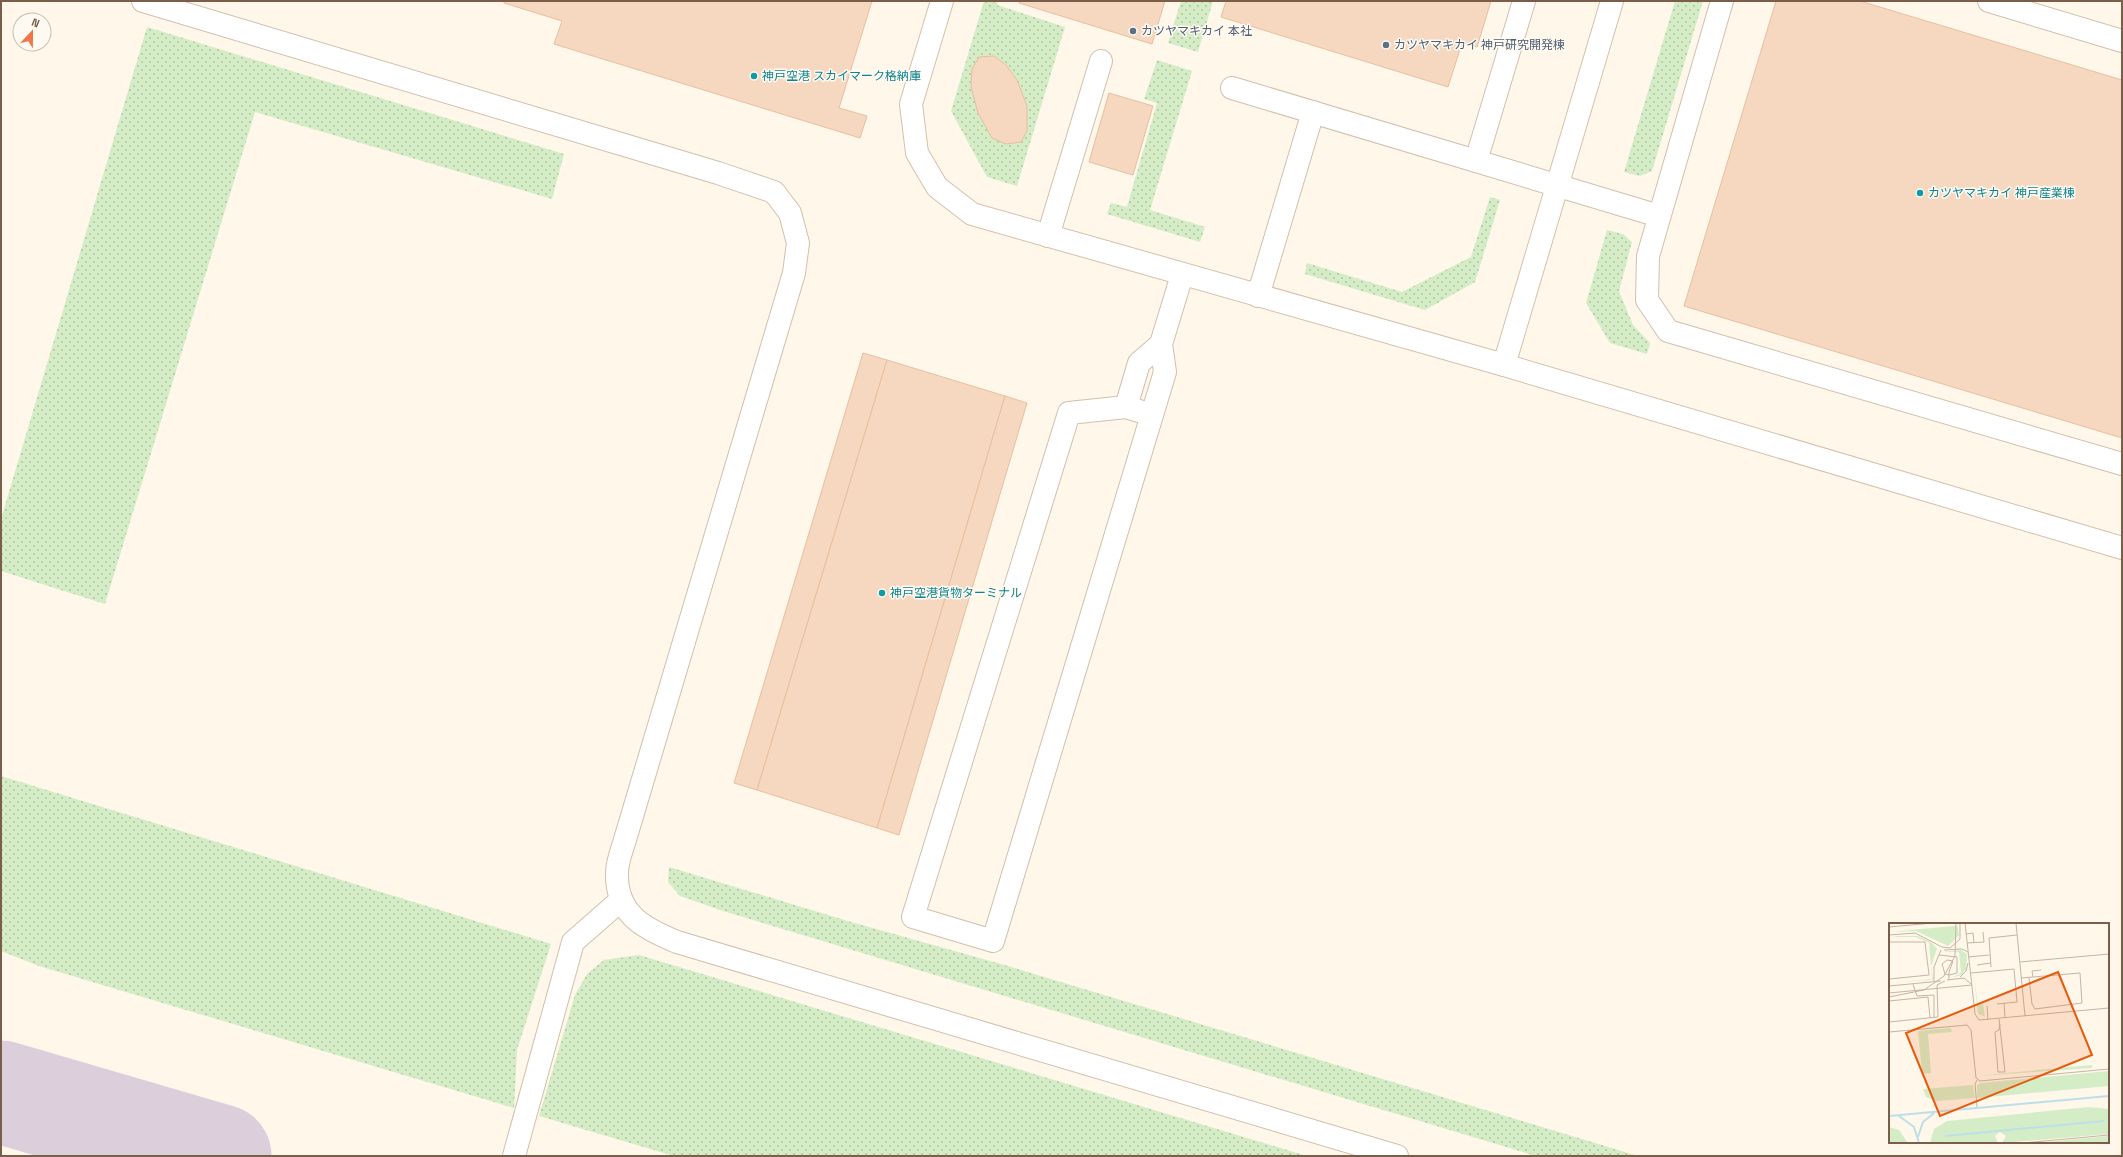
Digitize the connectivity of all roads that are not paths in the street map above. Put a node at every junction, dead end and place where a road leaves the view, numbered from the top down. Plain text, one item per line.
1 (143, 1) edge
2 (942, 1) edge
3 (1524, 1) edge
4 (1612, 1) edge
5 (1722, 1) edge
6 (1989, 1) edge
7 (2122, 41) edge
8 (1101, 61) dead end
9 (1232, 88) dead end
10 (1313, 112) junction
11 (1476, 161) junction
12 (1557, 185) junction
13 (1659, 216) junction
14 (1048, 236) junction
15 (1182, 275) junction
16 (1258, 296) junction
17 (1161, 344) junction
18 (1504, 365) junction
19 (1126, 407) junction
20 (1152, 416) junction
21 (2122, 464) edge
22 (2122, 548) edge
23 (621, 900) junction
24 (514, 1156) edge
25 (1397, 1156) edge

1 - 23 street
2 - 14 street
3 - 11 street
4 - 12 street
5 - 13 street
6 - 7 street
8 - 14 street
9 - 10 street
10 - 11 street
10 - 16 street
11 - 12 street
12 - 13 street
12 - 18 street
13 - 21 street
14 - 15 street
15 - 16 street
15 - 17 street
16 - 18 street
17 - 19 street
17 - 20 street
18 - 22 street
19 - 20 street
19 - 20 street
23 - 24 street
23 - 25 street

